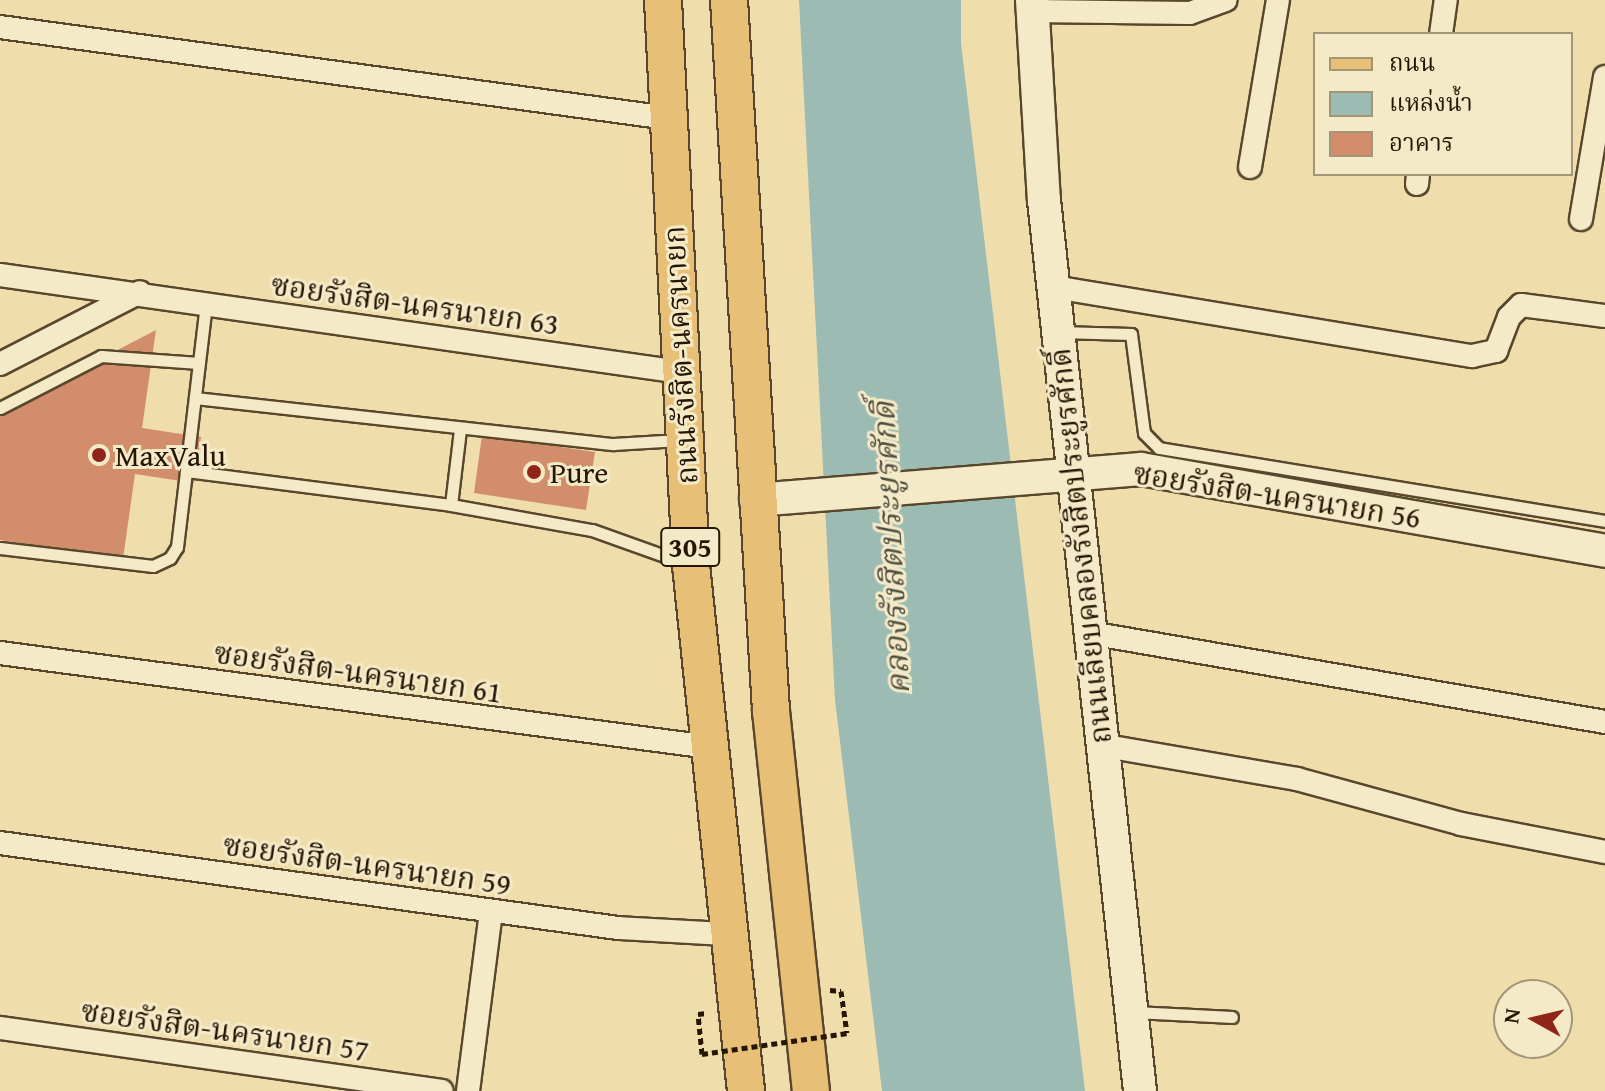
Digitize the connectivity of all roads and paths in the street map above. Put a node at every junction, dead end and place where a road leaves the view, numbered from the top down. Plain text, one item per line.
1 (663, 0) edge
2 (729, 0) edge
3 (1226, 0) edge
4 (1278, 0) edge
5 (1446, 0) edge
6 (1032, 5) edge
7 (0, 27) edge
8 (1441, 32) edge
9 (1605, 77) edge
10 (668, 118) junction
11 (1250, 167) dead end
12 (1581, 219) dead end
13 (0, 275) edge
14 (1054, 287) junction
15 (140, 292) junction
16 (206, 303) junction
17 (1605, 316) edge
18 (1059, 332) junction
19 (199, 363) junction
20 (0, 364) edge
21 (681, 372) junction
22 (195, 398) junction
23 (0, 408) edge
24 (460, 429) junction
25 (684, 440) junction
26 (186, 471) junction
27 (1066, 474) junction
28 (756, 500) junction
29 (451, 505) junction
30 (1605, 521) edge
31 (0, 548) edge
32 (1605, 551) edge
33 (691, 565) junction
34 (1090, 633) junction
35 (0, 653) edge
36 (1605, 722) edge
37 (1100, 745) junction
38 (709, 747) junction
39 (0, 843) edge
40 (1605, 852) edge
41 (491, 912) junction
42 (727, 934) junction
43 (1130, 1011) junction
44 (1232, 1017) dead end
45 (0, 1028) edge
46 (847, 1033) dead end
47 (702, 1054) dead end
48 (442, 1091) edge
49 (468, 1091) edge
50 (746, 1091) edge
51 (811, 1091) edge
52 (1140, 1091) edge

1 - 10 main road, ถนนรังสิต-นครนายก / 305
2 - 28 main road, 305
3 - 6 street
4 - 11 street
5 - 8 street
6 - 14 street, ถนนเลียบคลองรังสิตประยูรศักดิ์
7 - 10 street
9 - 12 street
10 - 21 main road, ถนนรังสิต-นครนายก / 305
13 - 15 street, ซอยรังสิต-นครนายก 63
14 - 17 street
14 - 18 street, ถนนเลียบคลองรังสิตประยูรศักดิ์
15 - 16 street, ซอยรังสิต-นครนายก 63
15 - 20 street
16 - 19 lane
16 - 21 street, ซอยรังสิต-นครนายก 63
18 - 27 street, ถนนเลียบคลองรังสิตประยูรศักดิ์
18 - 30 lane
19 - 22 lane
19 - 23 lane
21 - 25 main road, ถนนรังสิต-นครนายก / 305
22 - 24 lane
22 - 26 lane
24 - 25 lane
24 - 29 lane
25 - 33 main road, ถนนรังสิต-นครนายก / 305
26 - 29 lane
26 - 31 lane
27 - 28 street, ซอยรังสิต-นครนายก 56
27 - 32 street, ซอยรังสิต-นครนายก 56
27 - 34 street, ถนนเลียบคลองรังสิตประยูรศักดิ์
28 - 51 main road, 305
29 - 33 lane
33 - 38 main road, ถนนรังสิต-นครนายก / 305
34 - 36 street
34 - 37 street, ถนนเลียบคลองรังสิตประยูรศักดิ์
35 - 38 street, ซอยรังสิต-นครนายก 61
37 - 40 street
37 - 43 street, ถนนเลียบคลองรังสิตประยูรศักดิ์
38 - 42 main road, ถนนรังสิต-นครนายก / 305
39 - 41 street, ซอยรังสิต-นครนายก 59
41 - 42 street, ซอยรังสิต-นครนายก 59
41 - 49 street
42 - 50 main road, ถนนรังสิต-นครนายก / 305
43 - 44 lane
43 - 52 street, ถนนเลียบคลองรังสิตประยูรศักดิ์
45 - 48 street, ซอยรังสิต-นครนายก 57
46 - 47 path, bridge

